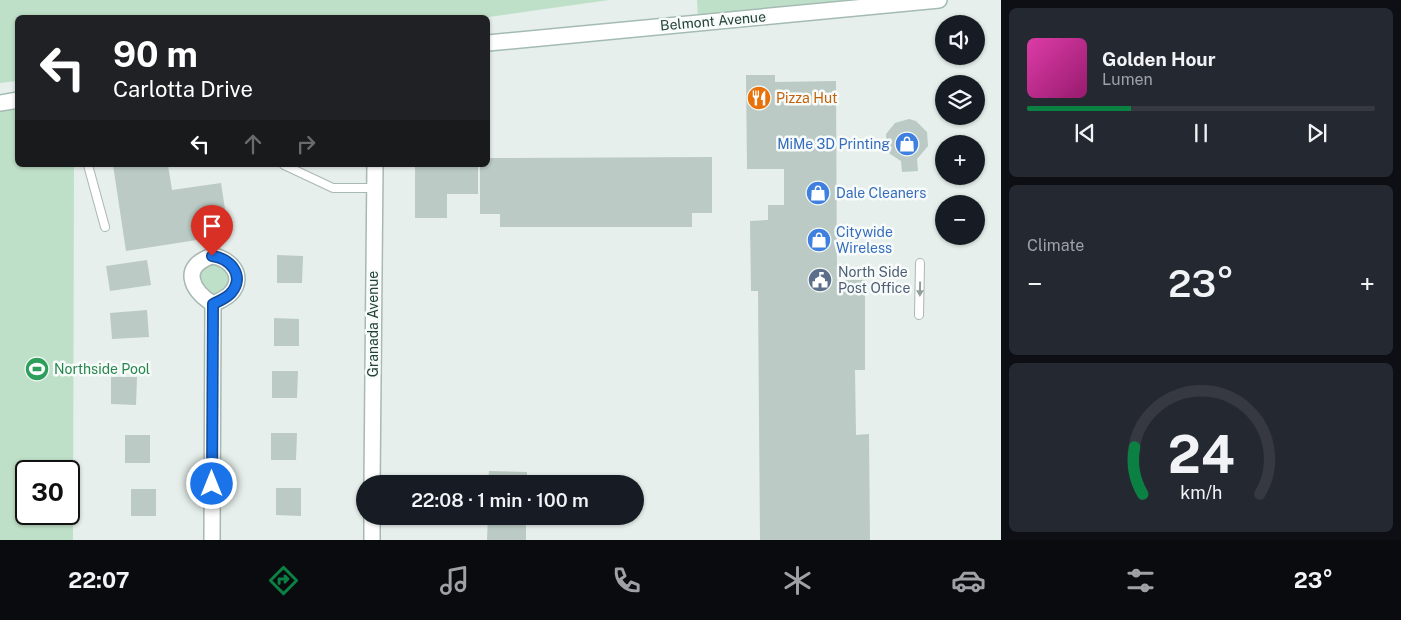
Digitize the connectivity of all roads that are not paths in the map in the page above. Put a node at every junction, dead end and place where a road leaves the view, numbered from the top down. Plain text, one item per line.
1 (939, 0) edge
2 (490, 43) edge
3 (15, 100) edge
4 (0, 103) edge
5 (89, 167) edge
6 (288, 167) edge
7 (375, 167) edge
8 (374, 188) junction
9 (105, 227) dead end
10 (920, 263) dead end
11 (213, 304) dead end
12 (919, 315) dead end
13 (372, 475) edge
14 (372, 525) edge
15 (212, 540) edge
16 (372, 540) edge

1 - 2 street, Belmont Avenue
3 - 4 street
5 - 9 lane
6 - 8 lane
7 - 8 street, Granada Avenue
8 - 13 street, Granada Avenue
10 -> 12 lane
11 - 15 street
14 - 16 street

